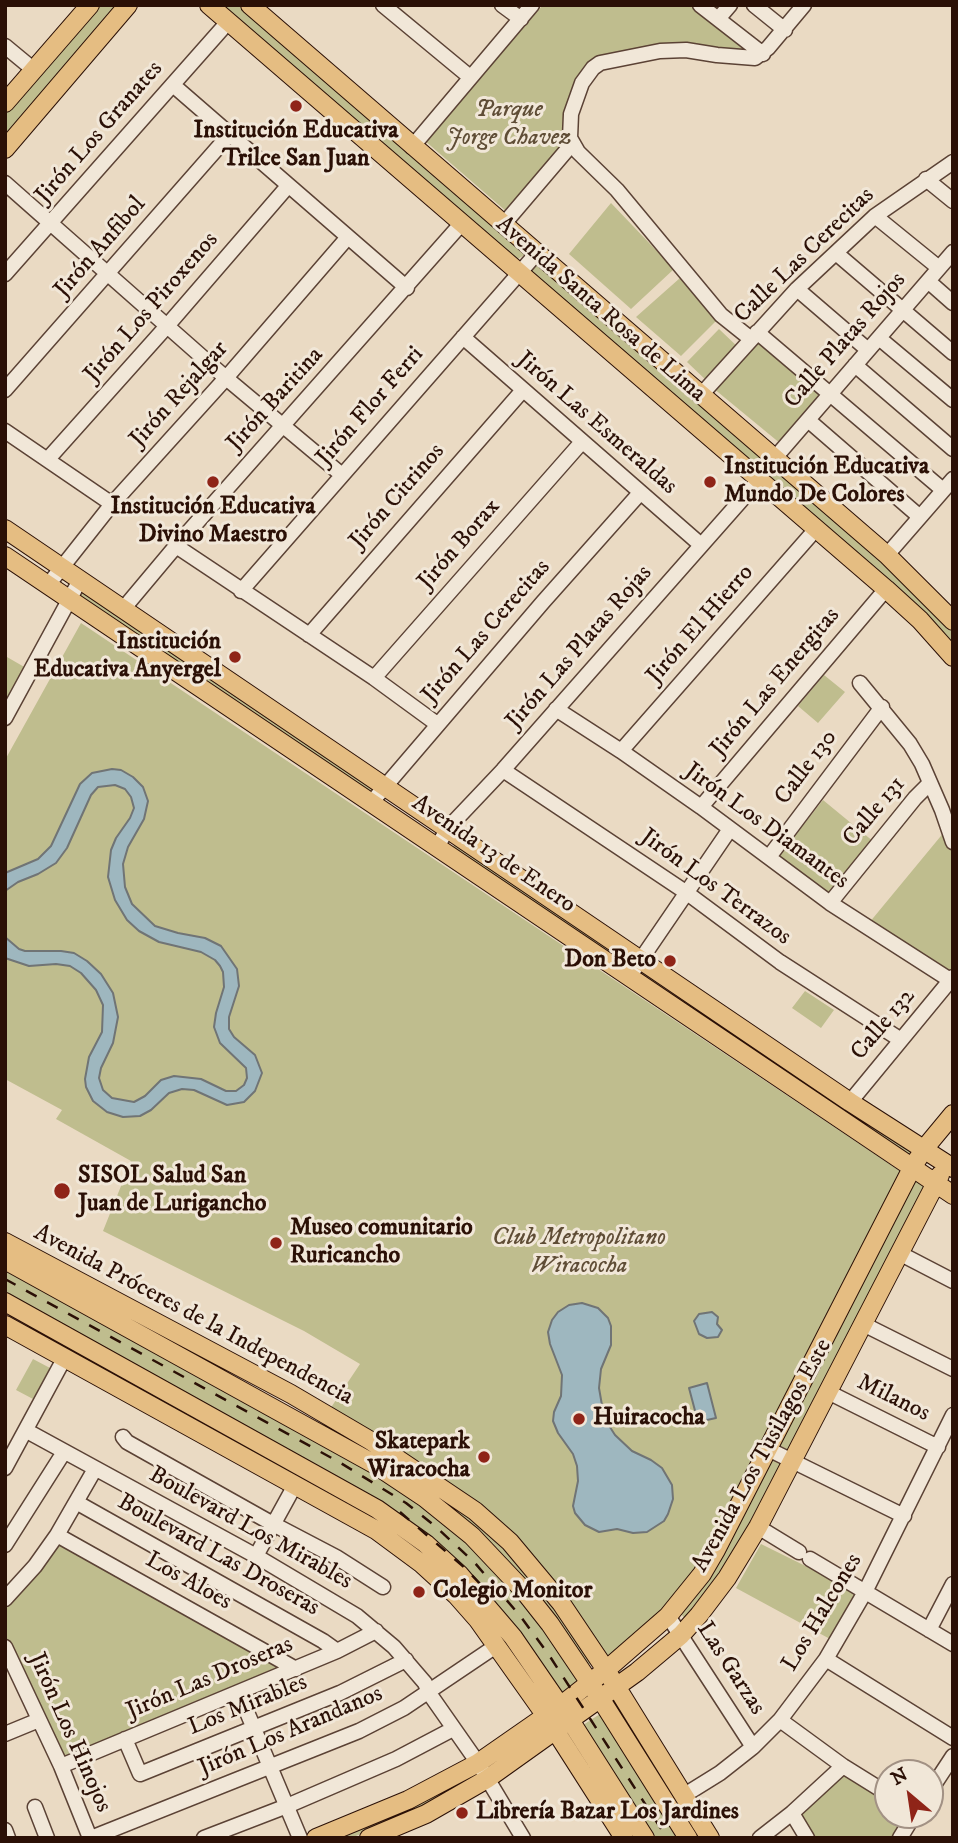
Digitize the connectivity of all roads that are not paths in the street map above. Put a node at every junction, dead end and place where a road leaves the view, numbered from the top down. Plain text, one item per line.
1 (128, 5) edge
2 (209, 5) edge
3 (250, 5) edge
4 (383, 5) edge
5 (502, 5) edge
6 (532, 5) edge
7 (700, 5) edge
8 (730, 5) edge
9 (754, 5) edge
10 (804, 5) edge
11 (85, 7) edge
12 (521, 19) junction
13 (718, 19) junction
14 (228, 22) junction
15 (785, 30) junction
16 (5, 46) edge
17 (763, 54) junction
18 (34, 70) junction
19 (470, 77) junction
20 (173, 85) junction
21 (5, 103) edge
22 (229, 135) junction
23 (572, 144) junction
24 (412, 147) junction
25 (5, 149) edge
26 (953, 162) edge
27 (926, 179) junction
28 (5, 183) edge
29 (288, 186) junction
30 (953, 201) edge
31 (875, 216) junction
32 (51, 223) junction
33 (462, 223) junction
34 (503, 225) junction
35 (348, 237) junction
36 (836, 253) junction
37 (953, 253) edge
38 (536, 254) junction
39 (939, 268) junction
40 (5, 274) edge
41 (108, 274) junction
42 (519, 274) junction
43 (928, 281) junction
44 (407, 288) junction
45 (797, 289) junction
46 (953, 303) edge
47 (903, 310) junction
48 (167, 326) junction
49 (754, 335) junction
50 (463, 337) junction
51 (879, 338) junction
52 (868, 351) junction
53 (953, 353) edge
54 (855, 365) junction
55 (226, 378) junction
56 (5, 390) edge
57 (523, 390) junction
58 (832, 393) junction
59 (700, 396) junction
60 (953, 400) edge
61 (808, 420) junction
62 (284, 426) junction
63 (5, 431) edge
64 (581, 443) junction
65 (953, 449) edge
66 (48, 459) junction
67 (774, 459) junction
68 (342, 475) junction
69 (760, 480) junction
70 (948, 484) edge
71 (640, 493) junction
72 (112, 503) junction
73 (920, 517) junction
74 (5, 529) edge
75 (816, 529) junction
76 (701, 545) junction
77 (176, 547) junction
78 (887, 555) junction
79 (5, 556) edge
80 (61, 567) junction
81 (80, 580) junction
82 (48, 585) junction
83 (886, 589) junction
84 (242, 591) junction
85 (69, 599) junction
86 (124, 608) junction
87 (953, 621) edge
88 (309, 635) junction
89 (953, 657) edge
90 (374, 678) junction
91 (860, 683) dead end
92 (882, 707) junction
93 (556, 709) junction
94 (5, 718) edge
95 (437, 724) junction
96 (621, 751) junction
97 (503, 770) junction
98 (930, 783) junction
99 (384, 785) junction
100 (371, 803) junction
101 (701, 807) junction
102 (448, 828) junction
103 (730, 829) junction
104 (953, 842) edge
105 (437, 847) junction
106 (769, 857) junction
107 (687, 893) junction
108 (830, 903) junction
109 (643, 959) junction
110 (629, 977) junction
111 (951, 979) edge
112 (901, 1040) junction
113 (850, 1102) junction
114 (953, 1114) edge
115 (924, 1149) junction
116 (951, 1162) edge
117 (912, 1168) junction
118 (936, 1183) junction
119 (953, 1195) edge
120 (5, 1242) edge
121 (899, 1253) junction
122 (5, 1260) edge
123 (953, 1281) edge
124 (5, 1302) edge
125 (863, 1324) junction
126 (5, 1325) edge
127 (65, 1357) junction
128 (953, 1369) edge
129 (828, 1392) junction
130 (953, 1415) edge
131 (27, 1431) junction
132 (123, 1437) dead end
133 (938, 1447) junction
134 (768, 1449) junction
135 (64, 1452) junction
136 (792, 1460) junction
137 (5, 1468) edge
138 (95, 1469) junction
139 (295, 1485) junction
140 (76, 1502) junction
141 (904, 1516) junction
142 (273, 1524) junction
143 (758, 1527) junction
144 (57, 1535) junction
145 (5, 1545) edge
146 (256, 1556) junction
147 (953, 1584) edge
148 (383, 1587) dead end
149 (865, 1592) junction
150 (5, 1599) edge
151 (668, 1616) junction
152 (929, 1630) junction
153 (376, 1631) junction
154 (653, 1631) junction
155 (681, 1635) junction
156 (953, 1644) edge
157 (496, 1646) junction
158 (5, 1647) edge
159 (337, 1651) junction
160 (653, 1659) junction
161 (826, 1659) junction
162 (406, 1660) junction
163 (296, 1669) junction
164 (606, 1670) junction
165 (616, 1686) junction
166 (595, 1690) junction
167 (239, 1693) junction
168 (429, 1693) junction
169 (558, 1718) junction
170 (40, 1720) junction
171 (780, 1720) junction
172 (453, 1728) junction
173 (254, 1729) junction
174 (5, 1734) edge
175 (953, 1738) edge
176 (125, 1739) junction
177 (753, 1748) junction
178 (478, 1763) junction
179 (61, 1766) junction
180 (270, 1766) junction
181 (843, 1766) junction
182 (487, 1779) junction
183 (874, 1785) edge
184 (683, 1796) junction
185 (287, 1806) junction
186 (35, 1807) dead end
187 (792, 1813) junction
188 (5, 1830) edge
189 (8, 1838) edge
190 (47, 1838) edge
191 (91, 1838) edge
192 (204, 1838) edge
193 (300, 1838) edge
194 (316, 1838) edge
195 (369, 1838) edge
196 (523, 1838) edge
197 (624, 1838) edge
198 (645, 1838) edge
199 (688, 1838) edge
200 (710, 1838) edge
201 (760, 1838) edge
202 (807, 1838) edge

1 - 25 main road
2 - 14 main road, Avenida Santa Rosa de Lima
3 - 24 main road, Avenida Santa Rosa de Lima
4 - 19 street
5 - 12 street
6 - 12 street
7 - 13 street
8 - 13 street
9 - 15 street
10 - 15 street
11 - 18 main road
12 - 19 street
13 - 17 street
14 - 20 street, Jirón Los Granates
14 - 33 main road, Avenida Santa Rosa de Lima
15 - 17 street
16 - 18 street
17 - 23 street
18 - 21 main road
19 - 24 street
20 - 22 street
20 - 32 street, Jirón Los Granates
22 - 29 street
22 - 41 street, Jirón Anfibol
23 - 34 street
23 - 49 street
24 - 34 main road, Avenida Santa Rosa de Lima
26 - 27 street, Calle Las Cerecitas
27 - 30 street
27 - 31 street, Calle Las Cerecitas
28 - 32 street
29 - 35 street
29 - 48 street, Jirón Los Piroxenos
31 - 36 street, Calle Las Cerecitas
31 - 39 street
32 - 40 street, Jirón Los Granates
32 - 41 street
33 - 42 main road, Avenida Santa Rosa de Lima
33 - 44 street, Jirón Baritina
34 - 38 main road, Avenida Santa Rosa de Lima
35 - 44 street
35 - 55 street, Jirón Rejalgar
36 - 45 street, Calle Las Cerecitas
36 - 47 street
37 - 39 street, Calle Platas Rojos
38 - 42 street, Jirón Flor Ferri
38 - 59 main road, Avenida Santa Rosa de Lima
39 - 43 street, Calle Platas Rojos
41 - 48 street
41 - 56 street, Jirón Anfibol
42 - 50 street, Jirón Flor Ferri
42 - 69 main road, Avenida Santa Rosa de Lima
43 - 46 street
43 - 47 street, Calle Platas Rojos
44 - 62 street, Jirón Baritina
45 - 49 street, Calle Las Cerecitas
45 - 52 street
47 - 51 street, Calle Platas Rojos
47 - 53 street
48 - 55 street
48 - 66 street, Jirón Los Piroxenos
49 - 58 street
49 - 59 street, Calle Las Cerecitas
50 - 57 street, Jirón Las Esmeraldas
50 - 68 street, Jirón Flor Ferri
51 - 52 street, Calle Platas Rojos
51 - 60 street
52 - 54 street, Calle Platas Rojos
54 - 58 street, Calle Platas Rojos
54 - 65 street
55 - 62 street
55 - 72 street, Jirón Rejalgar
57 - 64 street, Jirón Las Esmeraldas
57 - 88 street, Jirón Citrinos
58 - 61 street, Calle Platas Rojos
58 - 70 street
59 - 67 main road, Avenida Santa Rosa de Lima
61 - 67 street, Calle Platas Rojos
61 - 73 street
62 - 68 street
62 - 77 street, Jirón Baritina
63 - 66 street
64 - 71 street, Jirón Las Esmeraldas
64 - 90 street, Jirón Borax
66 - 72 street
67 - 78 main road, Avenida Santa Rosa de Lima
68 - 84 street, Jirón Flor Ferri
69 - 75 main road, Avenida Santa Rosa de Lima
69 - 76 street, Jirón Las Platas Rojas
70 - 73 street
71 - 76 street, Jirón Las Esmeraldas
71 - 95 street, Jirón Las Cerecitas
72 - 80 street, Jirón Rejalgar
73 - 78 street
74 - 80 main road, Avenida 13 de Enero
75 - 83 main road, Avenida Santa Rosa de Lima
75 - 96 street, Jirón El Hierro
76 - 93 street, Jirón Las Platas Rojas
77 - 84 street
77 - 86 street, Jirón Baritina
78 - 87 main road, Avenida Santa Rosa de Lima
79 - 82 main road, Avenida 13 de Enero
80 - 81 main road, Avenida 13 de Enero
80 - 82 street, Jirón Rejalgar
81 - 85 street
81 - 86 main road, Avenida 13 de Enero
82 - 85 main road, Avenida 13 de Enero
83 - 89 main road, Avenida Santa Rosa de Lima
83 - 101 street, Jirón Las Energitas
84 - 88 street
85 - 94 street
85 - 100 main road, Avenida 13 de Enero
86 - 99 main road, Avenida 13 de Enero
88 - 90 street
90 - 95 street
91 - 92 street
92 - 98 street
92 - 106 street, Calle 130
93 - 96 street, Jirón Los Diamantes
93 - 97 street, Jirón Las Platas Rojas
95 - 99 street, Jirón Las Cerecitas
96 - 101 street, Jirón Los Diamantes
97 - 102 street, Jirón Las Platas Rojas
97 - 107 street, Jirón Los Terrazos
98 - 104 street
98 - 108 street, Calle 131
99 - 100 street, Jirón Las Cerecitas
99 - 102 main road, Avenida 13 de Enero
100 - 105 main road, Avenida 13 de Enero
101 - 103 street, Jirón Los Diamantes
102 - 105 street, Jirón Las Platas Rojas
102 - 109 main road, Avenida 13 de Enero
103 - 106 street, Jirón Los Diamantes
103 - 107 street
105 - 110 main road, Avenida 13 de Enero
106 - 108 street, Jirón Los Diamantes
107 - 109 street
107 - 112 street, Jirón Los Terrazos
108 - 111 street, Jirón Los Diamantes
109 - 110 street
109 - 113 main road, Avenida 13 de Enero
110 - 117 main road, Avenida 13 de Enero
111 - 112 street, Calle 132
112 - 113 street, Calle 132
113 - 115 main road, Avenida 13 de Enero
114 - 115 main road, Avenida Los Tusilagos Este
115 - 116 main road, Avenida 13 de Enero
115 - 117 main road, Avenida Los Tusilagos Este
116 - 118 main road, Avenida Los Tusilagos Este
117 - 118 main road, Avenida 13 de Enero
117 - 134 main road, Avenida Los Tusilagos Este
118 - 119 main road, Avenida 13 de Enero
118 - 121 main road, Avenida Los Tusilagos Este
120 - 164 main road, Avenida Próceres de la Independencia
121 - 123 street
121 - 125 main road, Avenida Los Tusilagos Este
122 - 166 main road, Avenida Próceres de la Independencia
124 - 169 main road
125 - 128 street
125 - 129 main road, Avenida Los Tusilagos Este
126 - 127 main road
127 - 131 street
127 - 139 main road
129 - 133 street, Milanos
129 - 136 main road, Avenida Los Tusilagos Este
130 - 133 street, Los Halcones
131 - 135 street, Boulevard Los Mirables
131 - 137 street
132 - 142 street
133 - 141 street, Los Halcones
134 - 136 street
134 - 151 main road, Avenida Los Tusilagos Este
135 - 138 street, Boulevard Los Mirables
135 - 145 street
136 - 141 street
136 - 143 main road, Avenida Los Tusilagos Este
138 - 140 street
138 - 146 street, Boulevard Los Mirables
139 - 142 street
139 - 157 main road
140 - 144 street
140 - 159 street, Boulevard Las Droseras
141 - 149 street, Los Halcones
142 - 146 street
142 - 148 street
143 - 149 street
143 - 155 main road, Avenida Los Tusilagos Este
144 - 150 street
144 - 163 street, Los Aloes
146 - 153 street, Boulevard Los Mirables
147 - 152 street
149 - 152 street
149 - 161 street, Los Halcones
151 - 154 main road, Avenida Los Tusilagos Este
151 - 155 street, Las Garzas
152 - 156 street
153 - 159 street, Jirón Las Droseras
153 - 162 street, Boulevard Los Mirables
154 - 160 street
154 - 164 main road, Avenida Los Tusilagos Este
155 - 160 main road, Avenida Los Tusilagos Este
155 - 177 street, Las Garzas
157 - 168 street, Jirón Los Arandanos
157 - 169 main road
158 - 170 street, Jirón Los Hinojos
159 - 163 street, Jirón Las Droseras
160 - 165 main road, Avenida Los Tusilagos Este
161 - 171 street, Los Halcones
161 - 175 street
162 - 168 street, Boulevard Los Mirables
162 - 173 street, Los Mirables
163 - 167 street, Jirón Las Droseras
164 - 165 main road, Avenida Próceres de la Independencia
164 - 166 main road, Avenida Los Tusilagos Este
165 - 166 main road, Avenida Los Tusilagos Este
165 - 184 main road, Avenida Próceres de la Independencia
166 - 169 main road, Avenida Los Tusilagos Este
166 - 199 main road, Avenida Próceres de la Independencia
167 - 173 street
167 - 176 street, Jirón Las Droseras
168 - 172 street, Boulevard Los Mirables
168 - 180 street, Jirón Los Arandanos
169 - 178 main road
169 - 182 main road
169 - 197 main road
169 - 198 main road
170 - 174 street
170 - 179 street, Jirón Los Hinojos
171 - 177 street, Los Halcones
171 - 181 street
172 - 178 street, Boulevard Los Mirables
172 - 185 street
173 - 176 street, Los Mirables
173 - 180 street
176 - 179 street, Jirón Las Droseras
177 - 184 street, Los Halcones
178 - 182 street
178 - 194 main road
179 - 191 street, Jirón Los Hinojos
180 - 185 street
180 - 191 street, Jirón Los Arandanos
181 - 183 street
181 - 187 street
182 - 195 main road
182 - 196 street
184 - 200 main road, Avenida Próceres de la Independencia
185 - 192 street
185 - 193 street
186 - 190 street
187 - 201 street
187 - 202 street
188 - 189 street

